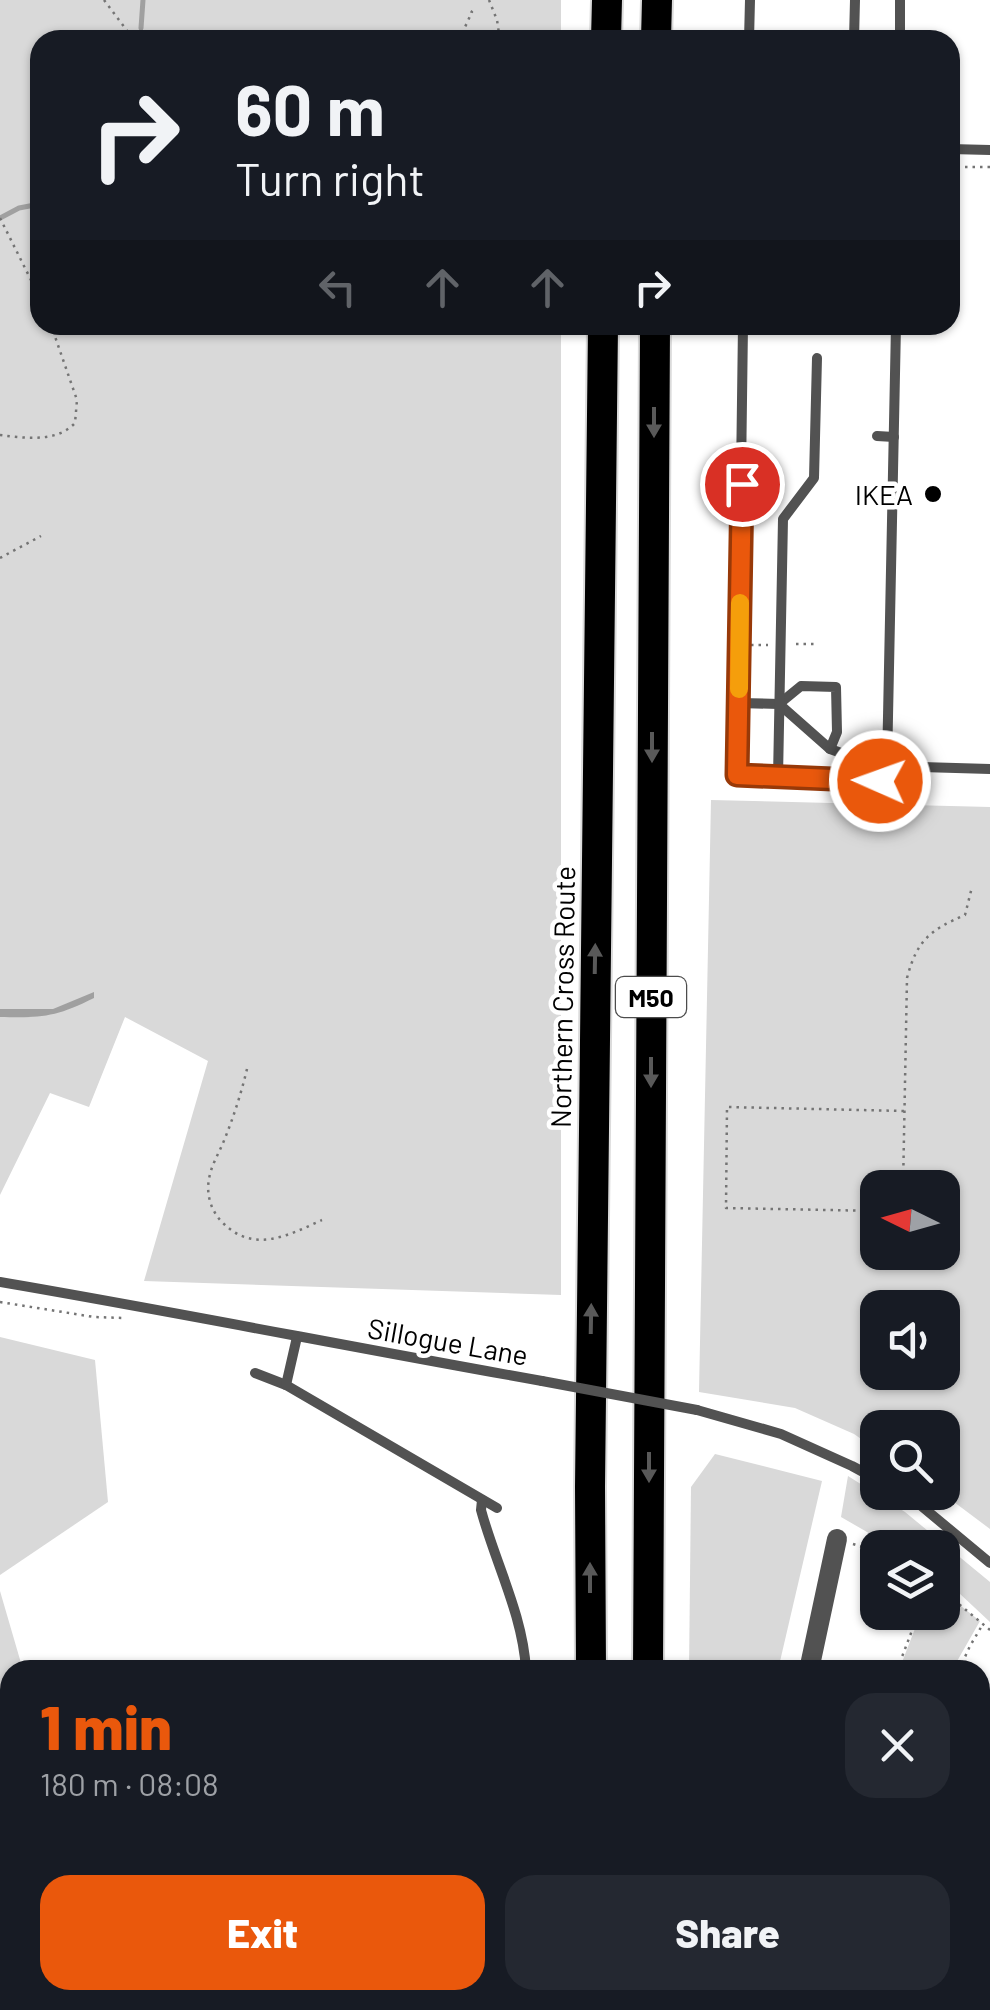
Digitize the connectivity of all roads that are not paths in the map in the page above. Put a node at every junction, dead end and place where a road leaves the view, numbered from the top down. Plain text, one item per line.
1 (588, 0) edge
2 (607, 0) edge
3 (657, 0) edge
4 (750, 0) edge
5 (855, 0) edge
6 (900, 0) edge
7 (588, 30) edge
8 (606, 30) edge
9 (656, 30) edge
10 (750, 30) edge
11 (854, 30) edge
12 (900, 30) edge
13 (960, 149) edge
14 (990, 150) edge
15 (590, 335) edge
16 (603, 335) edge
17 (655, 335) edge
18 (743, 335) edge
19 (896, 335) edge
20 (816, 358) dead end
21 (877, 436) dead end
22 (894, 437) junction
23 (598, 654) junction
24 (738, 703) junction
25 (779, 704) junction
26 (830, 748) junction
27 (887, 766) junction
28 (990, 769) edge
29 (778, 777) junction
30 (0, 1282) edge
31 (296, 1337) junction
32 (255, 1372) dead end
33 (286, 1385) junction
34 (860, 1470) edge
35 (482, 1500) junction
36 (497, 1508) dead end
37 (926, 1510) edge
38 (837, 1540) road end
39 (990, 1563) edge
40 (525, 1660) edge
41 (591, 1660) edge
42 (648, 1660) edge
43 (811, 1660) edge

1 - 7 highway
2 - 8 highway
3 - 9 highway
4 - 10 lane
5 - 11 lane
6 - 12 lane
13 - 14 lane
15 - 23 highway
16 - 23 highway, Northern Cross Route / M50
17 -> 42 highway, M50
18 - 24 lane
19 - 22 lane
20 - 25 lane
21 - 22 lane
22 - 27 lane
41 -> 23 highway, Northern Cross Route / M50
24 - 25 lane
24 - 29 lane
25 - 26 lane
25 - 26 lane
25 - 29 lane
26 - 27 lane
27 - 28 lane
27 - 29 lane
30 - 31 lane, Sillogue Lane
31 - 33 lane
31 - 34 lane, Sillogue Lane, bridge
32 - 33 lane
33 - 35 lane
35 - 36 lane
35 - 40 lane
37 - 39 lane
38 - 43 street

